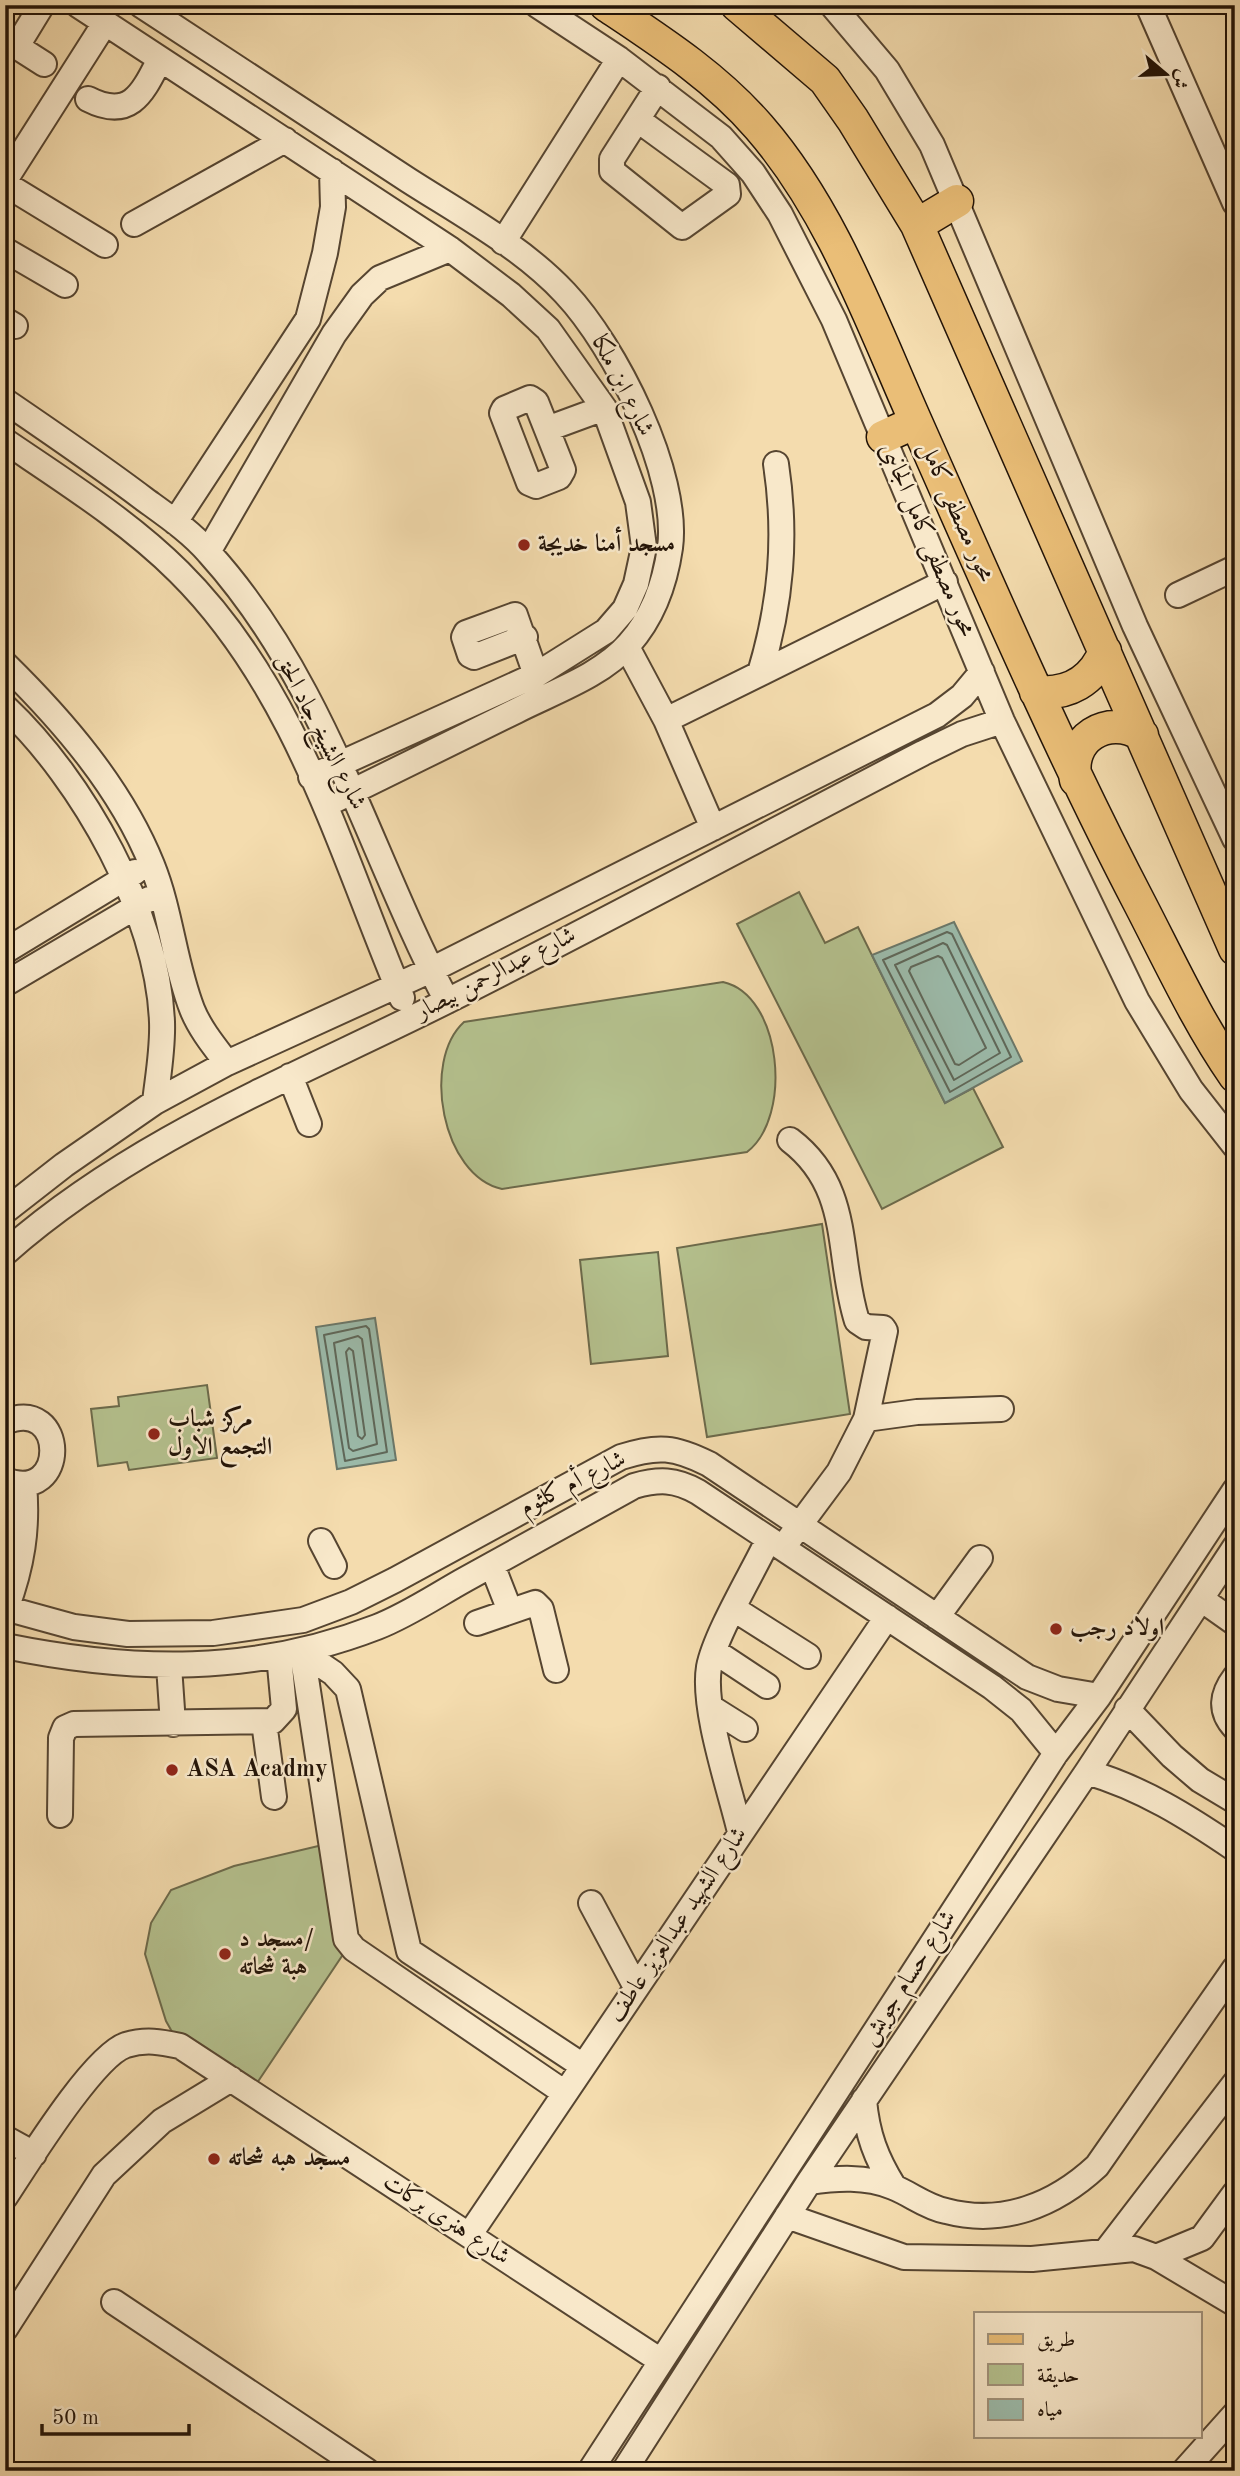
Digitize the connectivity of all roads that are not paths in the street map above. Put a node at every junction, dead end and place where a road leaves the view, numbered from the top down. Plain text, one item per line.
1 (41, 5) edge
2 (78, 5) edge
3 (141, 5) edge
4 (537, 5) edge
5 (606, 5) edge
6 (737, 5) edge
7 (832, 5) edge
8 (1148, 5) edge
9 (105, 23) junction
10 (11, 43) edge
11 (160, 59) junction
12 (619, 59) junction
13 (44, 64) dead end
14 (658, 87) junction
15 (88, 99) dead end
16 (638, 120) junction
17 (285, 140) junction
18 (332, 171) junction
19 (5, 182) edge
20 (957, 201) junction
21 (1235, 203) edge
22 (134, 224) dead end
23 (917, 225) junction
24 (503, 242) junction
25 (105, 245) dead end
26 (450, 249) junction
27 (5, 250) edge
28 (65, 285) dead end
29 (5, 401) edge
30 (604, 408) junction
31 (916, 422) junction
32 (547, 429) dead end
33 (883, 436) junction
34 (7, 445) edge
35 (776, 464) dead end
36 (175, 522) junction
37 (208, 552) junction
38 (1235, 568) edge
39 (945, 582) junction
40 (1178, 595) dead end
41 (525, 637) dead end
42 (627, 646) junction
43 (1105, 650) junction
44 (565, 658) junction
45 (5, 664) edge
46 (982, 672) junction
47 (760, 673) junction
48 (536, 675) junction
49 (579, 679) junction
50 (1037, 692) junction
51 (5, 707) edge
52 (666, 720) junction
53 (1002, 721) junction
54 (1142, 735) junction
55 (338, 764) junction
56 (311, 777) junction
57 (1076, 782) junction
58 (353, 792) junction
59 (325, 805) junction
60 (713, 828) junction
61 (1235, 839) edge
62 (151, 863) junction
63 (123, 879) junction
64 (162, 892) junction
65 (136, 907) junction
66 (1235, 949) edge
67 (5, 951) edge
68 (431, 970) junction
69 (5, 984) edge
70 (397, 985) junction
71 (447, 1001) junction
72 (411, 1017) junction
73 (227, 1063) junction
74 (290, 1076) junction
75 (1235, 1076) edge
76 (155, 1102) junction
77 (309, 1124) dead end
78 (790, 1140) dead end
79 (1235, 1146) edge
80 (5, 1211) edge
81 (5, 1253) edge
82 (1001, 1409) dead end
83 (7, 1416) edge
84 (866, 1419) junction
85 (15, 1482) edge
86 (1235, 1490) edge
87 (799, 1524) junction
88 (321, 1541) dead end
89 (775, 1545) junction
90 (1235, 1547) edge
91 (979, 1558) dead end
92 (492, 1565) junction
93 (342, 1583) junction
94 (1201, 1599) junction
95 (6, 1608) edge
96 (734, 1609) junction
97 (510, 1611) junction
98 (887, 1617) junction
99 (937, 1617) junction
100 (477, 1623) dead end
101 (1235, 1623) edge
102 (5, 1646) edge
103 (714, 1651) junction
104 (290, 1654) junction
105 (808, 1656) dead end
106 (169, 1666) junction
107 (556, 1670) dead end
108 (767, 1686) dead end
109 (1232, 1687) edge
110 (1099, 1696) junction
111 (710, 1707) junction
112 (1126, 1709) junction
113 (264, 1722) junction
114 (173, 1724) junction
115 (1235, 1728) edge
116 (745, 1729) dead end
117 (1056, 1753) junction
118 (1087, 1772) junction
119 (274, 1797) dead end
120 (1235, 1801) edge
121 (60, 1815) dead end
122 (740, 1832) junction
123 (1235, 1849) edge
124 (591, 1903) dead end
125 (1235, 1968) edge
126 (913, 1972) junction
127 (636, 1987) junction
128 (939, 1990) junction
129 (583, 2066) junction
130 (231, 2079) junction
131 (1235, 2083) edge
132 (565, 2093) junction
133 (864, 2100) junction
134 (5, 2138) edge
135 (34, 2154) junction
136 (808, 2182) junction
137 (894, 2187) junction
138 (1235, 2193) edge
139 (5, 2197) edge
140 (787, 2216) junction
141 (470, 2234) junction
142 (1106, 2251) junction
143 (1156, 2257) junction
144 (114, 2302) dead end
145 (1235, 2304) edge
146 (5, 2329) edge
147 (661, 2361) junction
148 (1235, 2414) edge
149 (367, 2471) edge
150 (590, 2471) edge
151 (624, 2471) edge
152 (1184, 2471) edge

1 - 10 street
2 - 9 street, شارع ابن ملكا
3 - 24 street, شارع ابن ملكا
4 - 12 street, محور مصطفى كامل الجانبى
5 - 31 main road, محور مصطفى كامل
6 - 23 main road
7 - 20 street
8 - 21 street
9 - 11 street, شارع ابن ملكا
9 - 19 street
10 - 13 street
11 - 15 street
11 - 17 street, شارع ابن ملكا
12 - 14 street, محور مصطفى كامل الجانبى
12 - 24 street
14 - 16 street
14 - 33 street, محور مصطفى كامل الجانبى
16 - 16 street
17 - 18 street, شارع ابن ملكا
17 - 22 street
18 - 26 street, شارع ابن ملكا
18 - 36 street
19 - 25 street
20 - 23 main road
20 - 61 street
23 - 43 main road
24 - 42 street, شارع ابن ملكا
26 - 30 street, شارع ابن ملكا
26 - 37 street
27 - 28 street
29 - 36 street, شارع الشيخ جاد الحق
30 - 32 street
30 - 44 street, شارع ابن ملكا
31 - 33 main road
31 - 50 main road, محور مصطفى كامل
33 - 39 street, محور مصطفى كامل الجانبى
34 - 56 street, شارع الشيخ جاد الحق
35 - 47 street
36 - 37 street, شارع الشيخ جاد الحق
37 - 55 street, شارع الشيخ جاد الحق
38 - 40 street
39 - 46 street, محور مصطفى كامل الجانبى
39 - 47 street
41 - 48 street
42 - 49 street, شارع ابن ملكا
42 - 52 street
43 - 50 main road
43 - 54 main road
44 - 48 street, شارع ابن ملكا
44 - 49 street
45 - 62 street
46 - 53 street, محور مصطفى كامل الجانبى
46 - 60 street, شارع عبدالرحمن بيصار
47 - 52 street
48 - 55 street, شارع ابن ملكا
49 - 58 street, شارع ابن ملكا
50 - 57 main road, محور مصطفى كامل
51 - 63 street
52 - 60 street
53 - 71 street, شارع عبدالرحمن بيصار
53 - 79 street, محور مصطفى كامل الجانبى
54 - 57 main road
54 - 66 main road
55 - 56 street, شارع ابن ملكا
55 - 58 street, شارع الشيخ جاد الحق
56 - 59 street, شارع الشيخ جاد الحق
57 - 75 main road, محور مصطفى كامل
58 - 59 street, شارع ابن ملكا
58 - 68 street, شارع الشيخ جاد الحق
59 - 70 street, شارع الشيخ جاد الحق
60 - 68 street, شارع عبدالرحمن بيصار
62 - 63 street
62 - 64 street
63 - 65 street
63 - 67 street
64 - 65 street
64 - 73 street
65 - 69 street
65 - 76 street
68 - 70 street, شارع عبدالرحمن بيصار
68 - 71 street, شارع الشيخ جاد الحق
70 - 72 street, شارع الشيخ جاد الحق
70 - 73 street, شارع عبدالرحمن بيصار
71 - 72 street, شارع عبدالرحمن بيصار
72 - 74 street, شارع عبدالرحمن بيصار
73 - 76 street, شارع عبدالرحمن بيصار
74 - 77 street
74 - 81 street, شارع عبدالرحمن بيصار
76 - 80 street, شارع عبدالرحمن بيصار
78 - 84 street
82 - 84 street
83 - 85 street
84 - 87 street
85 - 95 street
86 - 110 street, شارع حسام جويش
87 - 89 street
87 - 93 street, شارع أم كلثوم
87 - 99 street, شارع أم كلثوم
88 - 93 street
89 - 92 street, شارع أم كلثوم
89 - 96 street
89 - 98 street, شارع أم كلثوم
90 - 94 street, شارع حسام جويش
91 - 99 street
92 - 97 street
92 - 104 street, شارع أم كلثوم
93 - 95 street, شارع أم كلثوم
94 - 101 street
94 - 112 street, شارع حسام جويش
96 - 103 street
96 - 105 street
97 - 100 street
97 - 107 street
98 - 117 street, شارع أم كلثوم
98 - 122 street, شارع الشهيد عبدالعزيز عاطف
99 - 110 street, شارع أم كلثوم
102 - 106 street, شارع أم كلثوم
103 - 108 street
103 - 111 street
104 - 106 street, شارع أم كلثوم
104 - 113 street
104 - 129 street
104 - 132 street
106 - 114 street
109 - 115 street
110 - 117 street, شارع حسام جويش
111 - 116 street
111 - 122 street
112 - 118 street, شارع حسام جويش
112 - 120 street
113 - 114 street
113 - 119 street
114 - 121 street
117 - 126 street, شارع حسام جويش
118 - 123 street
118 - 128 street, شارع حسام جويش
122 - 127 street, شارع الشهيد عبدالعزيز عاطف
124 - 127 street
125 - 137 street
126 - 128 street
126 - 147 street, شارع حسام جويش
127 - 129 street, شارع الشهيد عبدالعزيز عاطف
128 - 133 street, شارع حسام جويش
129 - 132 street, شارع الشهيد عبدالعزيز عاطف
130 - 135 street, شارع هنرى بركات
130 - 141 street, شارع هنرى بركات
130 - 146 street
131 - 142 street
132 - 141 street, شارع الشهيد عبدالعزيز عاطف
133 - 136 street, شارع حسام جويش
133 - 137 street
134 - 135 street
135 - 139 street, شارع هنرى بركات
136 - 137 street
136 - 140 street, شارع حسام جويش
138 - 143 street
140 - 142 street
140 - 151 street, شارع حسام جويش
141 - 147 street, شارع هنرى بركات
142 - 143 street
143 - 145 street
144 - 149 street
147 - 150 street, شارع حسام جويش
148 - 152 street

